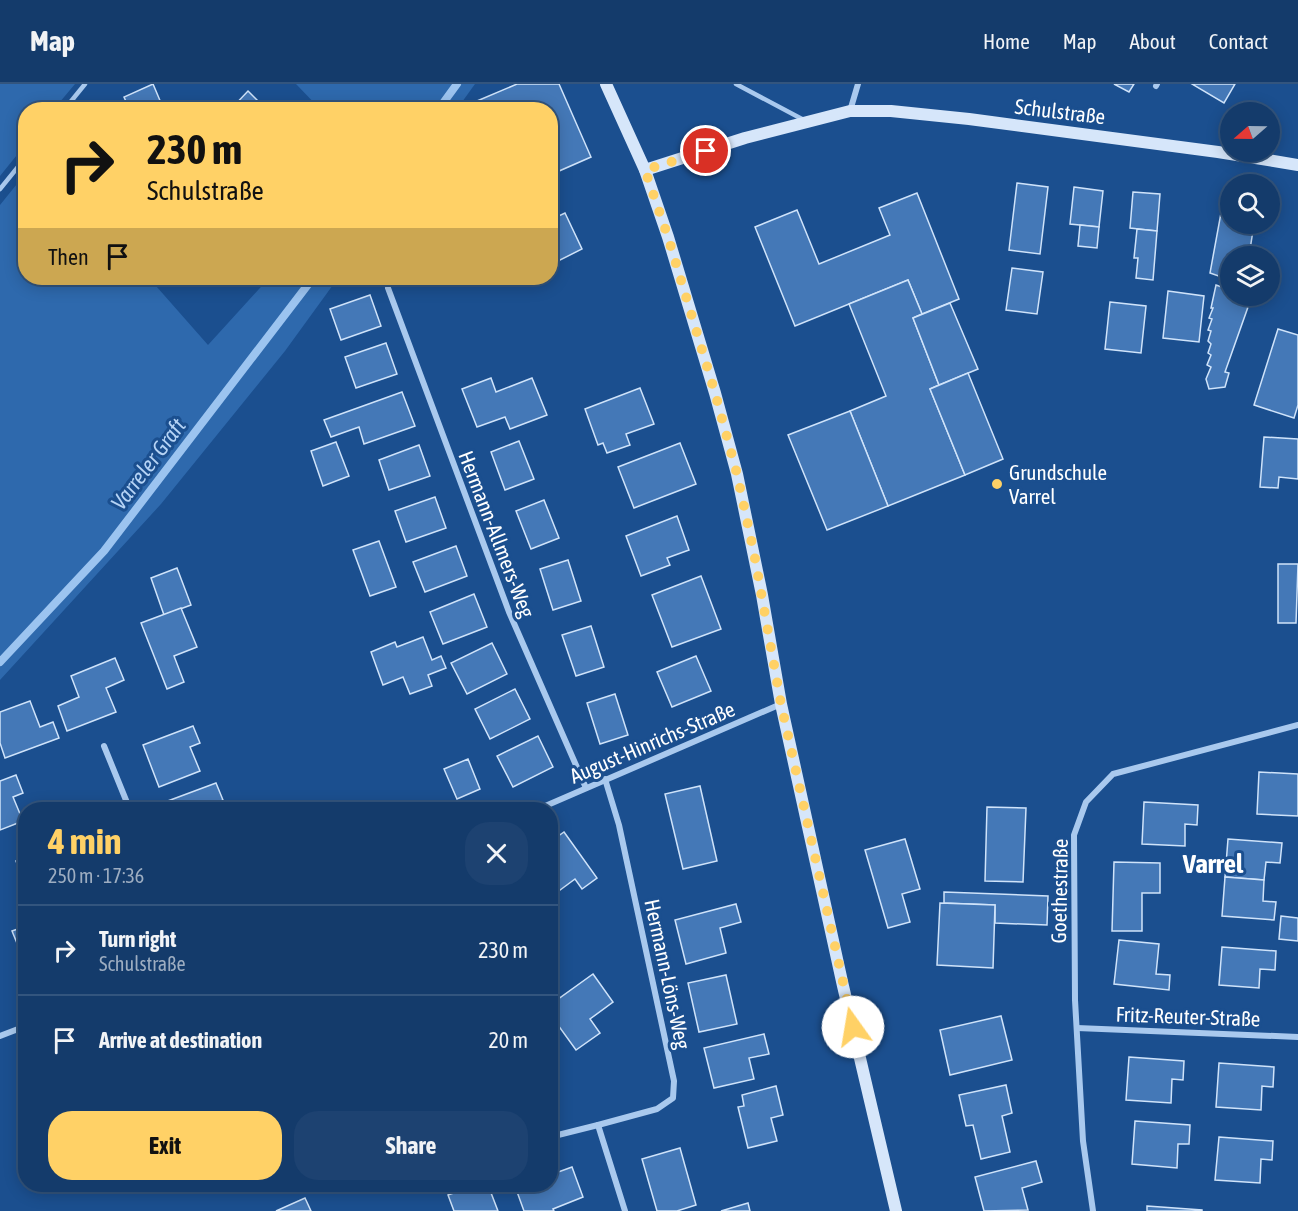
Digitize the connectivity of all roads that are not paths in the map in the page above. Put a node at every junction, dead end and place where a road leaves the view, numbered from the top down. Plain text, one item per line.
1 (85, 84) edge
2 (606, 84) edge
3 (736, 84) edge
4 (858, 84) edge
5 (70, 102) edge
6 (850, 111) junction
7 (807, 122) junction
8 (1298, 165) edge
9 (18, 167) edge
10 (645, 170) junction
11 (0, 189) edge
12 (388, 288) dead end
13 (781, 704) junction
14 (1298, 724) edge
15 (104, 746) dead end
16 (605, 779) junction
17 (586, 788) junction
18 (127, 802) edge
19 (554, 802) edge
20 (1077, 1028) junction
21 (18, 1029) edge
22 (0, 1036) edge
23 (1298, 1036) edge
24 (598, 1125) junction
25 (558, 1135) edge
26 (625, 1211) edge
27 (896, 1211) edge
28 (1093, 1211) edge

1 - 5 lane
2 - 10 main road
3 - 7 lane
4 - 6 street
6 - 7 main road, Schulstraße
6 - 8 main road, Schulstraße
7 - 10 main road, Schulstraße
9 - 11 lane
10 - 13 main road
12 - 17 street, Hermann-Allmers-Weg
13 - 16 street, August-Hinrichs-Straße
13 - 27 main road
14 - 20 street, Goethestraße
15 - 18 street
16 - 17 street, August-Hinrichs-Straße
16 - 24 street, Hermann-Löns-Weg
17 - 19 street, August-Hinrichs-Straße
20 - 23 street, Fritz-Reuter-Straße
20 - 28 street, Goethestraße
21 - 22 street
24 - 25 street, Hermann-Löns-Weg
24 - 26 street

